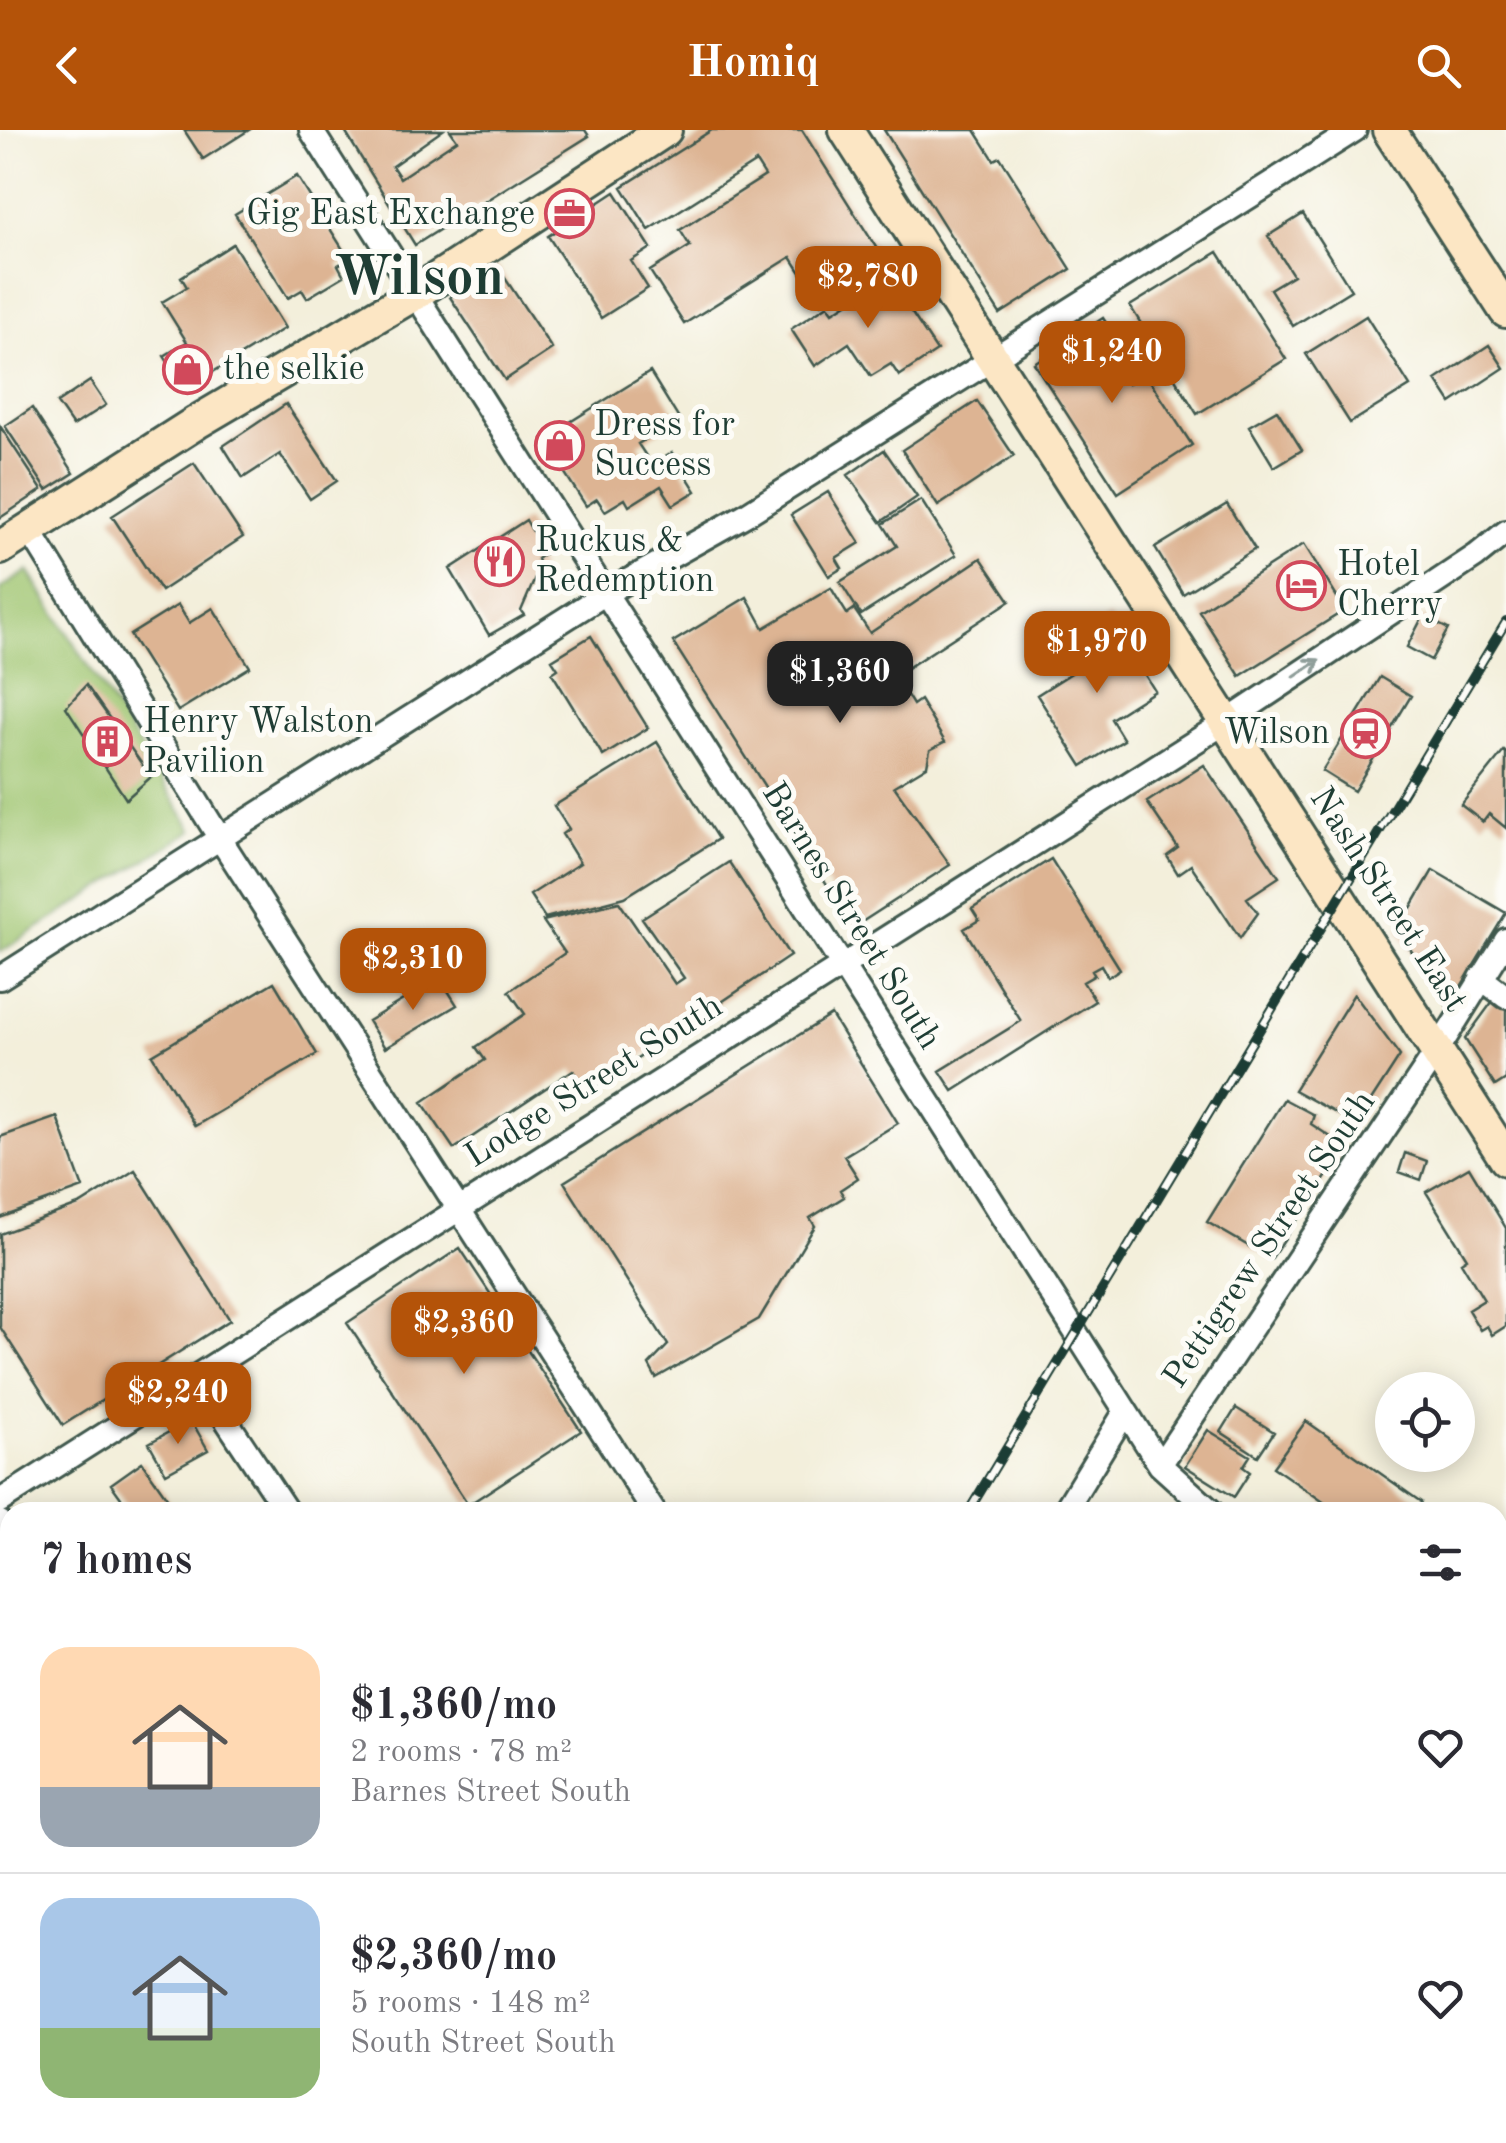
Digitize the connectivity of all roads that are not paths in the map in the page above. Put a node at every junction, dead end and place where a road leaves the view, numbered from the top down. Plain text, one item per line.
1 (312, 130) edge
2 (665, 130) edge
3 (846, 130) edge
4 (1355, 130) edge
5 (1389, 130) edge
6 (414, 294) junction
7 (1506, 311) edge
8 (993, 358) junction
9 (29, 529) junction
10 (1506, 532) edge
11 (0, 548) edge
12 (606, 594) junction
13 (1226, 722) junction
14 (219, 838) junction
15 (1506, 940) edge
16 (842, 966) junction
17 (0, 978) edge
18 (1481, 978) junction
19 (1506, 998) edge
20 (1438, 1052) junction
21 (1506, 1158) edge
22 (458, 1210) junction
23 (198, 1376) junction
24 (1125, 1412) junction
25 (1160, 1466) junction
26 (0, 1502) edge
27 (281, 1502) edge
28 (648, 1502) edge
29 (1070, 1502) edge
30 (1201, 1502) edge

1 - 6 street, Barnes Street South
2 - 6 main road
3 - 8 main road, Nash Street East
4 - 8 street
5 - 7 main road
6 - 9 main road
6 - 12 street, Barnes Street South
8 - 12 street
8 - 13 main road, Nash Street East
9 - 11 main road
9 - 14 street
13 -> 10 street, Lodge Street South
12 - 14 street
12 - 16 street, Barnes Street South
13 - 16 street, Lodge Street South
13 - 20 main road, Nash Street East
14 - 17 street
14 - 22 street
15 - 18 street, Pettigrew Street South
16 - 22 street, Lodge Street South
16 - 24 street, Barnes Street South
18 - 19 street
18 - 20 street, Pettigrew Street South
20 - 21 main road, Nash Street East
20 - 25 street, Pettigrew Street South
22 - 23 street, Lodge Street South
22 - 28 street
23 - 26 street, Lodge Street South
23 - 27 street
24 - 25 street, Barnes Street South
24 - 29 street
25 - 30 street, Barnes Street South

